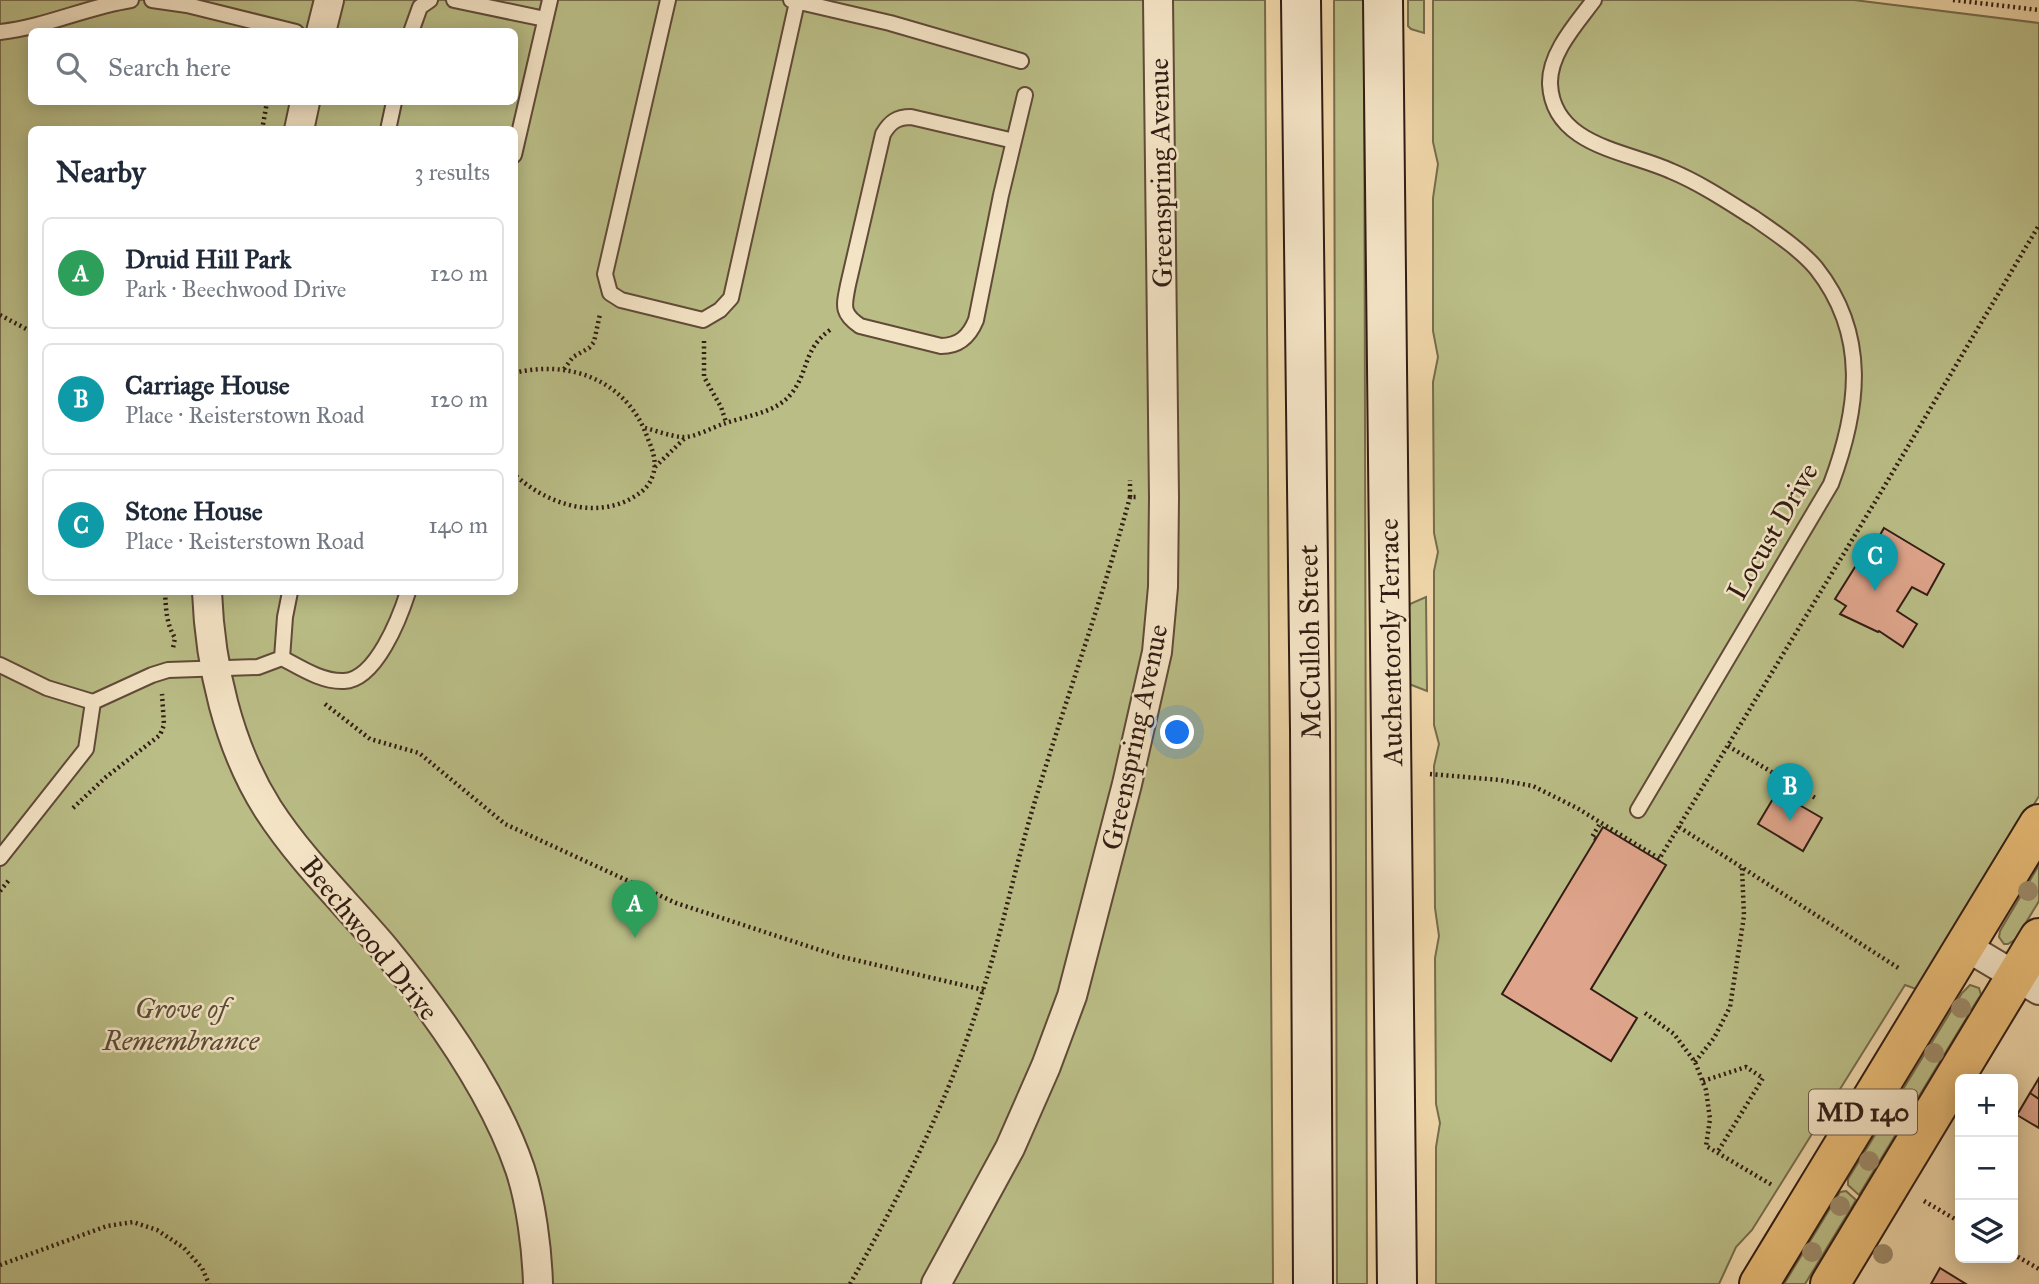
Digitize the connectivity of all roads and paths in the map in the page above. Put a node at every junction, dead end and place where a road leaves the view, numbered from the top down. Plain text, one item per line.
1 (131, 0) edge
2 (152, 0) edge
3 (329, 0) edge
4 (430, 0) edge
5 (454, 0) edge
6 (550, 0) edge
7 (668, 0) edge
8 (1158, 0) edge
9 (1167, 0) edge
10 (1301, 0) edge
11 (1383, 0) edge
12 (1594, 0) edge
13 (1953, 0) edge
14 (794, 1) edge
15 (2039, 10) edge
16 (545, 19) junction
17 (280, 28) edge
18 (322, 28) edge
19 (412, 28) edge
20 (1158, 28) junction
21 (0, 32) edge
22 (1021, 61) dead end
23 (1025, 95) dead end
24 (266, 105) edge
25 (304, 105) edge
26 (393, 105) edge
27 (263, 126) edge
28 (300, 126) edge
29 (389, 126) edge
30 (518, 137) edge
31 (1014, 141) junction
32 (2039, 225) edge
33 (610, 293) junction
34 (0, 315) edge
35 (848, 318) junction
36 (703, 320) junction
37 (28, 330) edge
38 (564, 369) junction
39 (518, 372) edge
40 (726, 422) junction
41 (645, 428) junction
42 (685, 438) junction
43 (654, 468) junction
44 (518, 477) edge
45 (1137, 498) dead end
46 (165, 595) edge
47 (207, 595) edge
48 (289, 595) edge
49 (407, 595) edge
50 (175, 638) dead end
51 (282, 658) junction
52 (0, 665) edge
53 (215, 668) junction
54 (162, 696) dead end
55 (321, 701) dead end
56 (93, 702) junction
57 (1728, 746) junction
58 (1430, 774) dead end
59 (1817, 800) dead end
60 (72, 809) dead end
61 (1638, 810) dead end
62 (1601, 822) junction
63 (2039, 824) edge
64 (1679, 827) junction
65 (1595, 839) dead end
66 (0, 858) edge
67 (1742, 868) junction
68 (18, 870) dead end
69 (0, 891) edge
70 (2039, 937) edge
71 (1965, 946) junction
72 (1900, 969) dead end
73 (2027, 983) edge
74 (984, 990) junction
75 (1645, 1013) dead end
76 (1695, 1062) junction
77 (1703, 1081) junction
78 (1717, 1153) junction
79 (1773, 1185) dead end
80 (1924, 1201) dead end
81 (1955, 1219) edge
82 (2018, 1257) edge
83 (0, 1265) edge
84 (2039, 1269) edge
85 (209, 1284) edge
86 (538, 1284) edge
87 (850, 1284) edge
88 (936, 1284) edge
89 (1313, 1284) edge
90 (1397, 1284) edge
91 (1759, 1284) edge
92 (1830, 1284) edge

1 - 21 lane
2 - 17 lane
3 - 18 street
4 - 19 lane
5 - 16 lane
6 - 16 lane
7 - 33 lane
8 - 20 street, Greenspring Avenue
9 - 20 street, Greenspring Avenue
10 - 89 main road, McCulloh Street
11 - 90 main road, Auchentoroly Terrace
12 - 61 lane, Locust Drive
13 - 15 path
14 - 22 lane
14 - 36 lane
16 - 30 lane
20 - 88 street, Greenspring Avenue
23 - 31 lane
24 - 27 path
25 - 28 street
26 - 29 lane
31 - 35 lane
31 - 35 lane
32 - 57 path
33 - 36 lane
33 - 38 path
34 - 37 path
35 - 40 path
36 - 40 path
38 - 39 path
38 - 41 path
40 - 42 path
41 - 42 path
41 - 43 path
42 - 43 path
43 - 44 path
45 - 74 path
46 - 50 path
47 - 53 street, Beechwood Drive
48 - 51 lane
49 - 51 lane
51 - 53 lane
52 - 56 lane
53 - 56 lane
53 - 86 street, Beechwood Drive
54 - 60 path
55 - 74 path
56 - 66 lane
57 - 59 path
57 - 64 path
58 - 62 path
62 - 64 path
62 - 65 path
63 - 71 main road, MD 140
64 - 67 path
67 - 72 path
67 - 76 path
68 - 69 path
70 - 73 main road, MD 140
71 - 73 street
71 - 91 main road, MD 140
73 - 92 main road, MD 140
74 - 87 path
75 - 76 path
76 - 77 path
77 - 78 path
77 - 78 path
78 - 79 path
80 - 81 path
82 - 84 path
83 - 85 path

